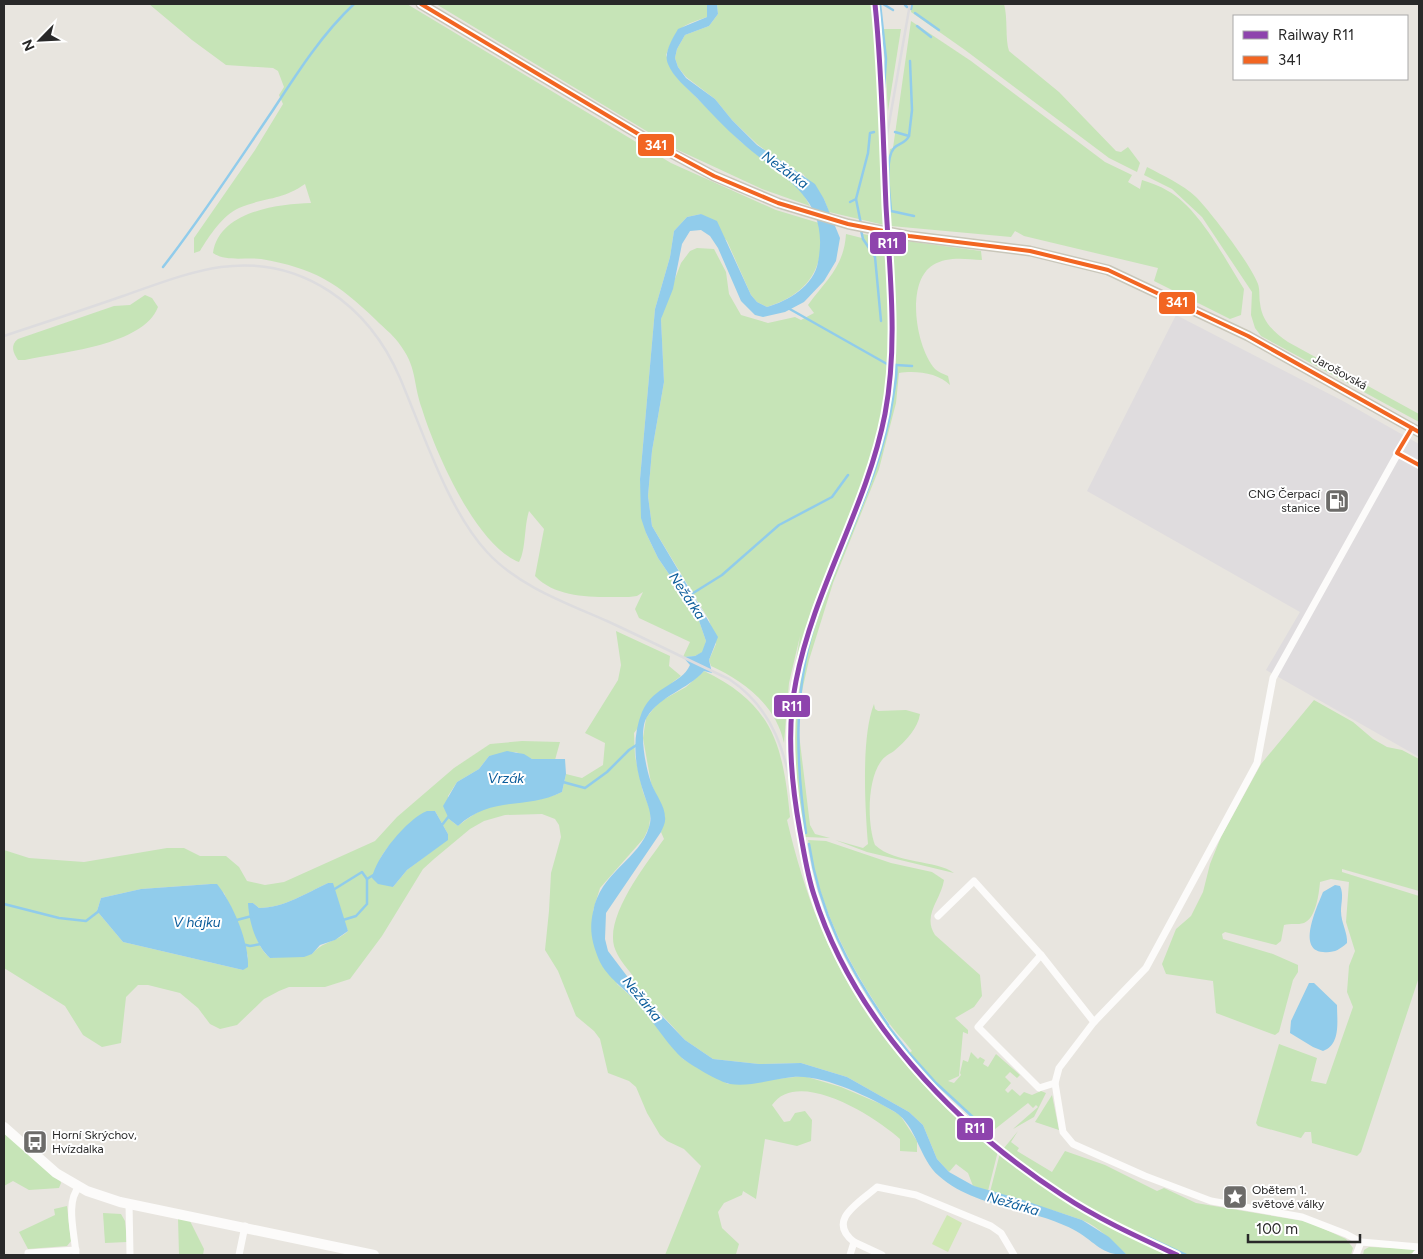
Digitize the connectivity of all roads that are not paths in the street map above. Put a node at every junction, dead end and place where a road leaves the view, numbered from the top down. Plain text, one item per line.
1 (421, 4) edge
2 (1415, 430) edge
3 (938, 916) dead end
4 (1041, 955) junction
5 (1094, 1022) junction
6 (1054, 1083) junction
7 (4, 1127) edge
8 (79, 1186) junction
9 (129, 1203) junction
10 (245, 1226) junction
11 (854, 1242) junction
12 (1361, 1242) junction
13 (1419, 1248) edge
14 (76, 1252) edge
15 (28, 1253) dead end
16 (130, 1255) edge
17 (239, 1255) edge
18 (374, 1255) edge
19 (850, 1255) edge
20 (882, 1255) edge
21 (1014, 1255) edge
22 (1356, 1255) edge

1 - 2 main road, Jarošovská
2 - 5 street
3 - 4 street
4 - 5 street
4 - 6 street
5 - 6 street
6 - 12 street
7 - 8 street
8 - 9 street
8 - 14 street
9 - 10 street
9 - 16 street
10 - 17 street
10 - 18 street
11 - 19 street
11 - 20 street
11 - 21 street
12 - 13 street
12 - 22 street
14 - 15 street

